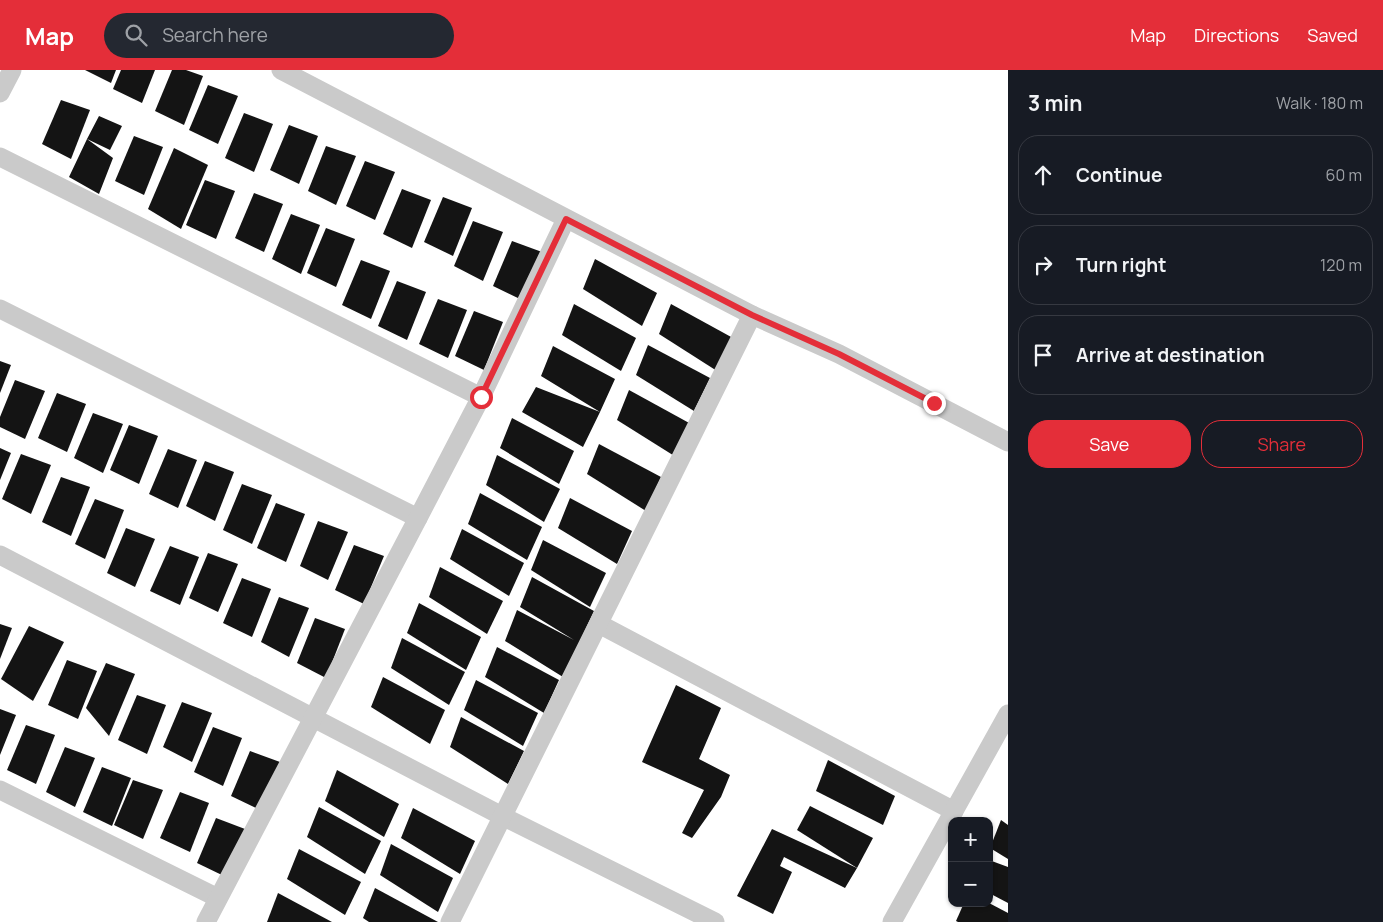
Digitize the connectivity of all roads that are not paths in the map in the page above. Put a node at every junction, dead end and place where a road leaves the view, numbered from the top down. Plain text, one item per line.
1 (12, 70) edge
2 (281, 70) edge
3 (0, 93) edge
4 (0, 157) edge
5 (566, 219) junction
6 (0, 309) edge
7 (752, 315) junction
8 (481, 397) junction
9 (1008, 442) edge
10 (418, 518) junction
11 (0, 555) edge
12 (599, 624) junction
13 (1008, 714) edge
14 (314, 717) junction
15 (0, 790) edge
16 (954, 812) junction
17 (502, 816) junction
18 (218, 898) junction
19 (206, 922) edge
20 (450, 922) edge
21 (715, 922) edge
22 (892, 922) edge

1 - 3 street
2 - 5 street
4 - 8 street
5 - 7 street
5 - 8 street
6 - 10 street
7 - 9 street
7 - 12 street
8 - 10 street
10 - 14 street
11 - 14 street
12 - 16 street
12 - 17 street
13 - 16 street
14 - 17 street
14 - 18 street
15 - 18 street
16 - 22 street
17 - 20 street
17 - 21 street
18 - 19 street

